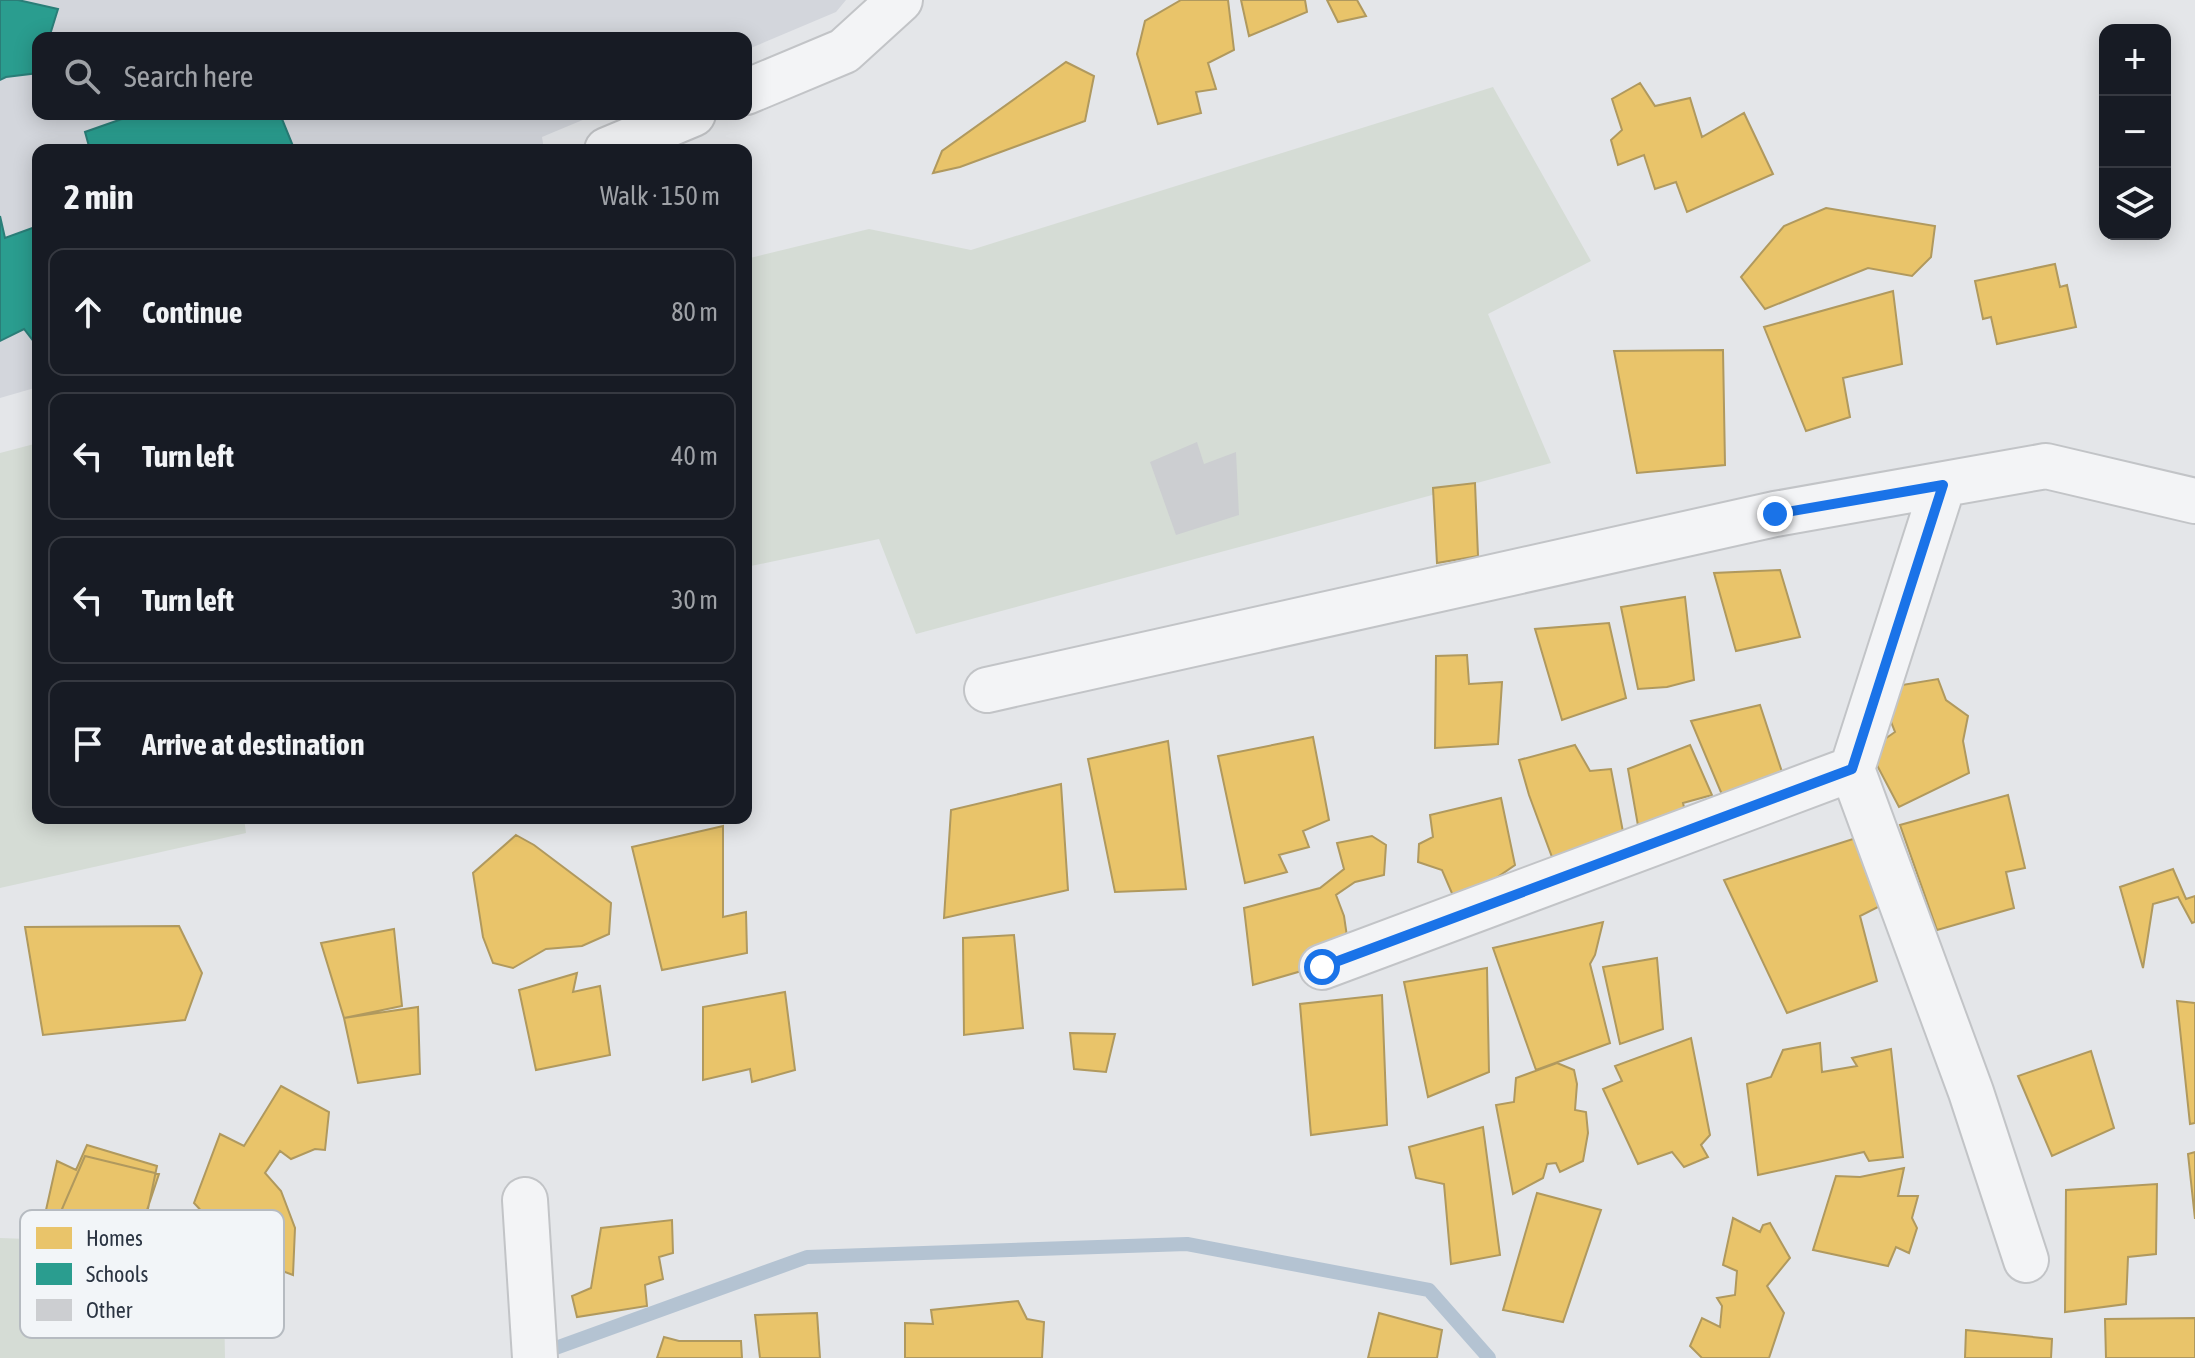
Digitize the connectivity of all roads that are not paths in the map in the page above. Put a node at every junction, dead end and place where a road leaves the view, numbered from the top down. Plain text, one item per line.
1 (900, 0) edge
2 (752, 89) edge
3 (679, 120) edge
4 (621, 144) edge
5 (1943, 485) junction
6 (2195, 501) edge
7 (987, 690) dead end
8 (1852, 769) junction
9 (1322, 967) dead end
10 (525, 1200) dead end
11 (2026, 1260) dead end
12 (535, 1358) edge

1 - 2 street
3 - 4 street
5 - 6 street
5 - 7 street
5 - 8 street
8 - 9 street
8 - 11 street
10 - 12 street

